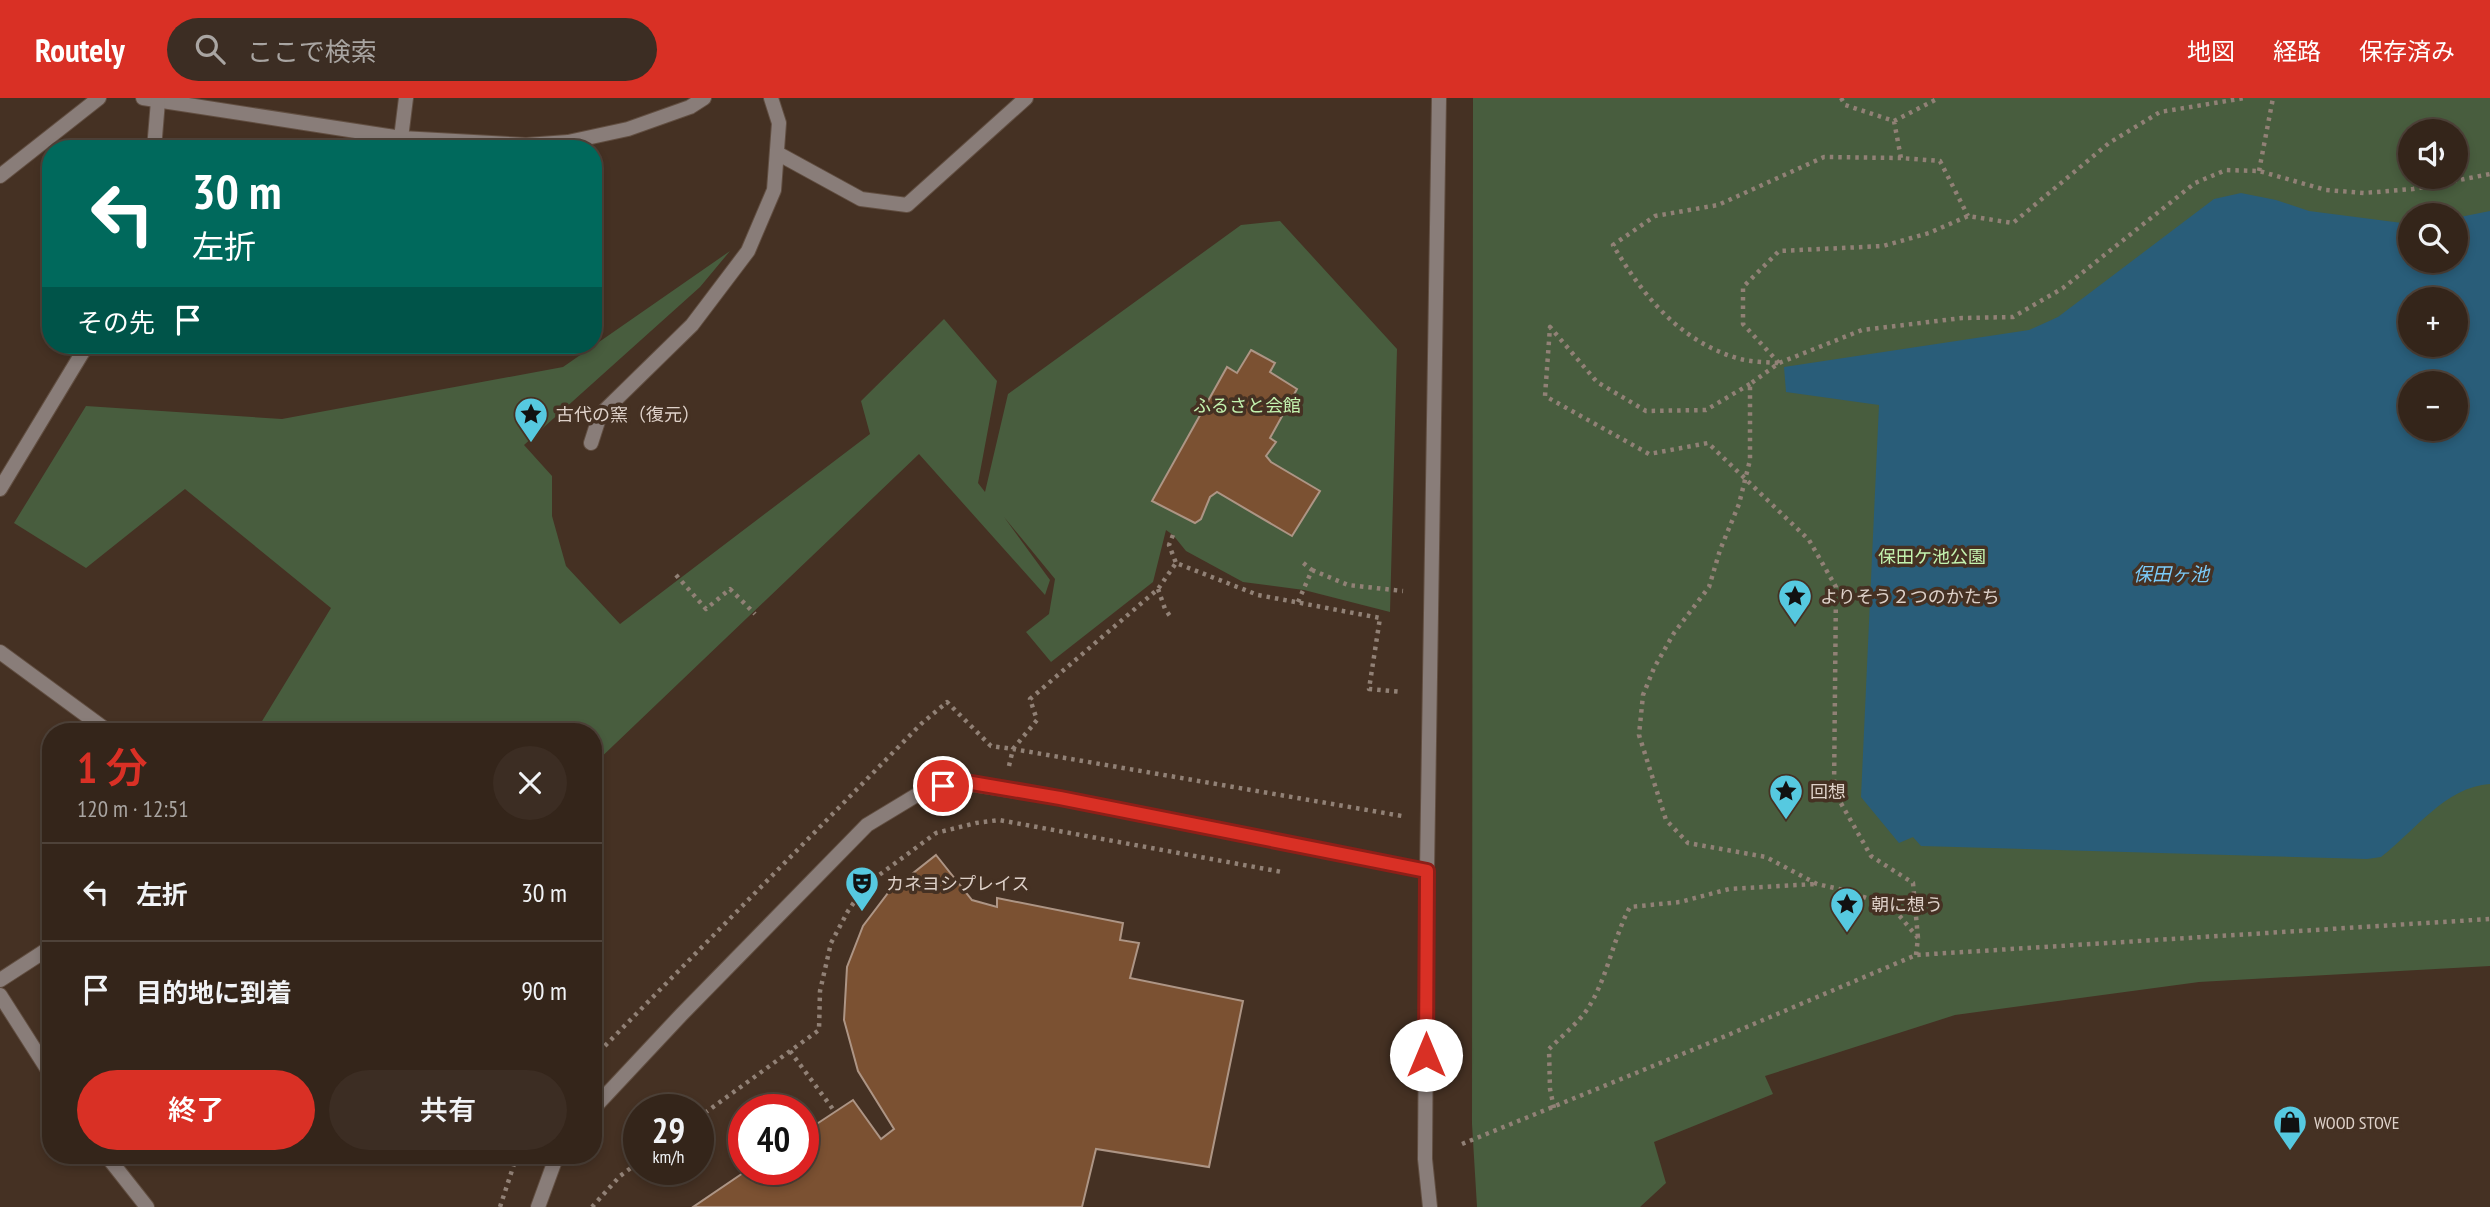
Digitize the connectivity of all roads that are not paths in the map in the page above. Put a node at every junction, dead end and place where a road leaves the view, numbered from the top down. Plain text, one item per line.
1 (99, 98) edge
2 (406, 98) edge
3 (704, 98) edge
4 (771, 98) edge
5 (1026, 98) edge
6 (1439, 98) edge
7 (150, 99) edge
8 (401, 138) junction
9 (46, 140) edge
10 (153, 140) edge
11 (437, 140) edge
12 (577, 140) edge
13 (42, 143) edge
14 (777, 153) junction
15 (0, 176) edge
16 (81, 354) edge
17 (592, 443) dead end
18 (0, 489) edge
19 (0, 652) edge
20 (97, 723) edge
21 (1427, 871) junction
22 (42, 953) edge
23 (0, 980) edge
24 (0, 995) edge
25 (42, 1061) edge
26 (602, 1099) edge
27 (113, 1164) edge
28 (553, 1164) edge
29 (147, 1207) edge
30 (538, 1207) edge
31 (1430, 1207) edge

1 - 9 street
2 - 8 street
3 - 12 street
4 - 14 street
5 - 14 street
6 - 21 street
7 - 8 street
7 - 10 street
8 - 11 street
13 - 15 street
14 - 17 street
16 - 18 street
19 - 20 street
21 - 26 street
21 - 31 street
22 - 23 street
24 - 25 street
27 - 29 street
28 - 30 street

